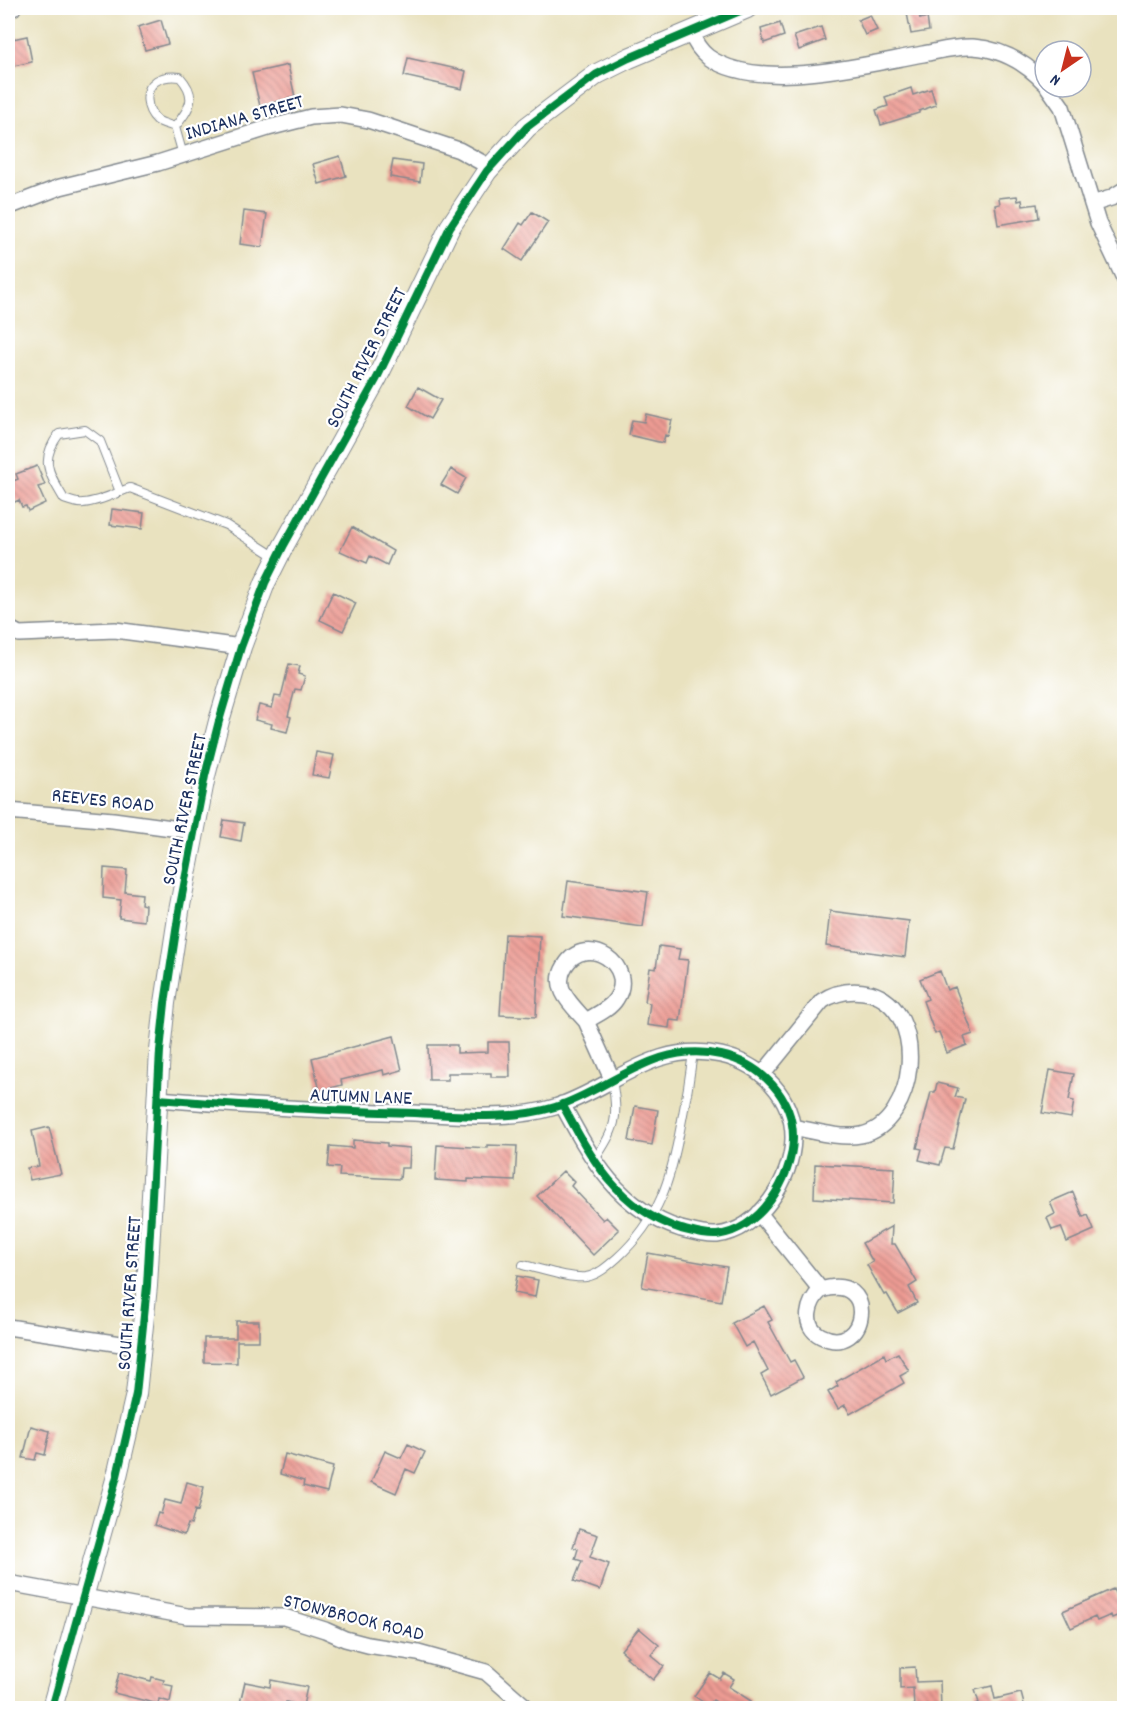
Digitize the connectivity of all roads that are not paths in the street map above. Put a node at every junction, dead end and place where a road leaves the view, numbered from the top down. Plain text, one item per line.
1 (8, 8) edge
2 (13, 8) edge
3 (746, 8) edge
4 (690, 31) junction
5 (1033, 71) edge
6 (1056, 99) edge
7 (175, 127) junction
8 (183, 155) junction
9 (490, 167) junction
10 (1125, 190) edge
11 (1092, 204) junction
12 (8, 207) edge
13 (1125, 278) edge
14 (120, 492) junction
15 (277, 558) junction
16 (11, 634) edge
17 (241, 647) junction
18 (8, 812) edge
19 (194, 831) junction
20 (586, 1021) junction
21 (693, 1053) junction
22 (762, 1075) junction
23 (612, 1079) junction
24 (158, 1099) junction
25 (562, 1104) junction
26 (793, 1127) junction
27 (594, 1161) junction
28 (759, 1213) junction
29 (652, 1215) junction
30 (523, 1265) dead end
31 (821, 1290) dead end
32 (8, 1327) edge
33 (141, 1347) junction
34 (8, 1583) edge
35 (84, 1596) junction
36 (52, 1708) edge
37 (527, 1708) edge

1 - 2 street
3 - 4 street, SOUTH RIVER STREET
4 - 5 street
4 - 9 street, SOUTH RIVER STREET
6 - 11 street
7 - 7 lane
7 - 8 lane
8 - 9 street, INDIANA STREET
8 - 12 street, INDIANA STREET
9 - 15 street, SOUTH RIVER STREET
10 - 11 street
11 - 13 street
14 - 14 lane
14 - 15 lane
15 - 17 street, SOUTH RIVER STREET
16 - 17 street
17 - 19 street, SOUTH RIVER STREET
18 - 19 street, REEVES ROAD
19 - 24 street, SOUTH RIVER STREET
20 - 20 street
20 - 23 street
21 - 22 street, AUTUMN LANE
21 - 23 street, AUTUMN LANE
21 - 29 lane
22 - 26 street, AUTUMN LANE
22 - 26 street
23 - 25 street, AUTUMN LANE
23 - 27 lane
24 - 25 street, AUTUMN LANE
24 - 33 street, SOUTH RIVER STREET
25 - 27 street, AUTUMN LANE
26 - 28 street, AUTUMN LANE
27 - 29 street, AUTUMN LANE
28 - 29 street, AUTUMN LANE
28 - 31 street
29 - 30 lane
32 - 33 street
33 - 35 street, SOUTH RIVER STREET
34 - 35 street, STONYBROOK ROAD
35 - 36 street, SOUTH RIVER STREET
35 - 37 street, STONYBROOK ROAD

